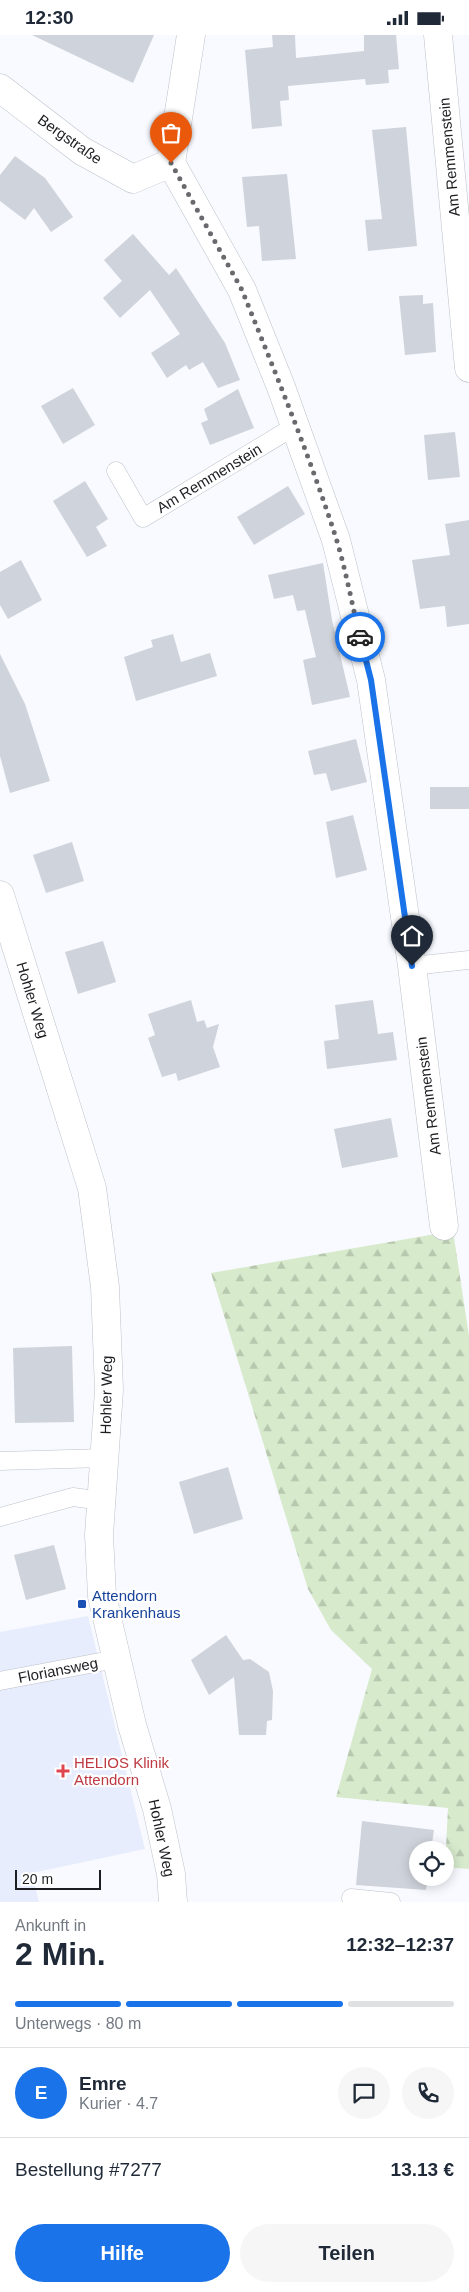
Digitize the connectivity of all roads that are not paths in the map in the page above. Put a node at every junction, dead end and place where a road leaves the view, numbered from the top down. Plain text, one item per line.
1 (191, 35) edge
2 (438, 35) edge
3 (0, 88) edge
4 (171, 163) junction
5 (469, 368) edge
6 (295, 426) junction
7 (116, 471) dead end
8 (0, 895) edge
9 (469, 960) edge
10 (412, 966) junction
11 (444, 1226) dead end
12 (104, 1458) junction
13 (0, 1461) edge
14 (102, 1501) junction
15 (0, 1517) edge
16 (116, 1659) junction
17 (0, 1681) edge
18 (351, 1898) dead end
19 (173, 1902) edge
20 (391, 1902) edge

1 - 4 street
2 - 5 street, Am Remmenstein
3 - 4 street, Bergstraße
4 - 6 street, Am Remmenstein
6 - 7 lane, Am Remmenstein
6 - 10 street, Am Remmenstein
8 - 12 street, Hohler Weg
9 - 10 lane
10 - 11 street, Am Remmenstein
12 - 13 lane
12 - 14 street, Hohler Weg
14 - 15 lane
14 - 16 street, Hohler Weg
16 - 17 lane, Floriansweg
16 - 19 street, Hohler Weg
18 - 20 lane

